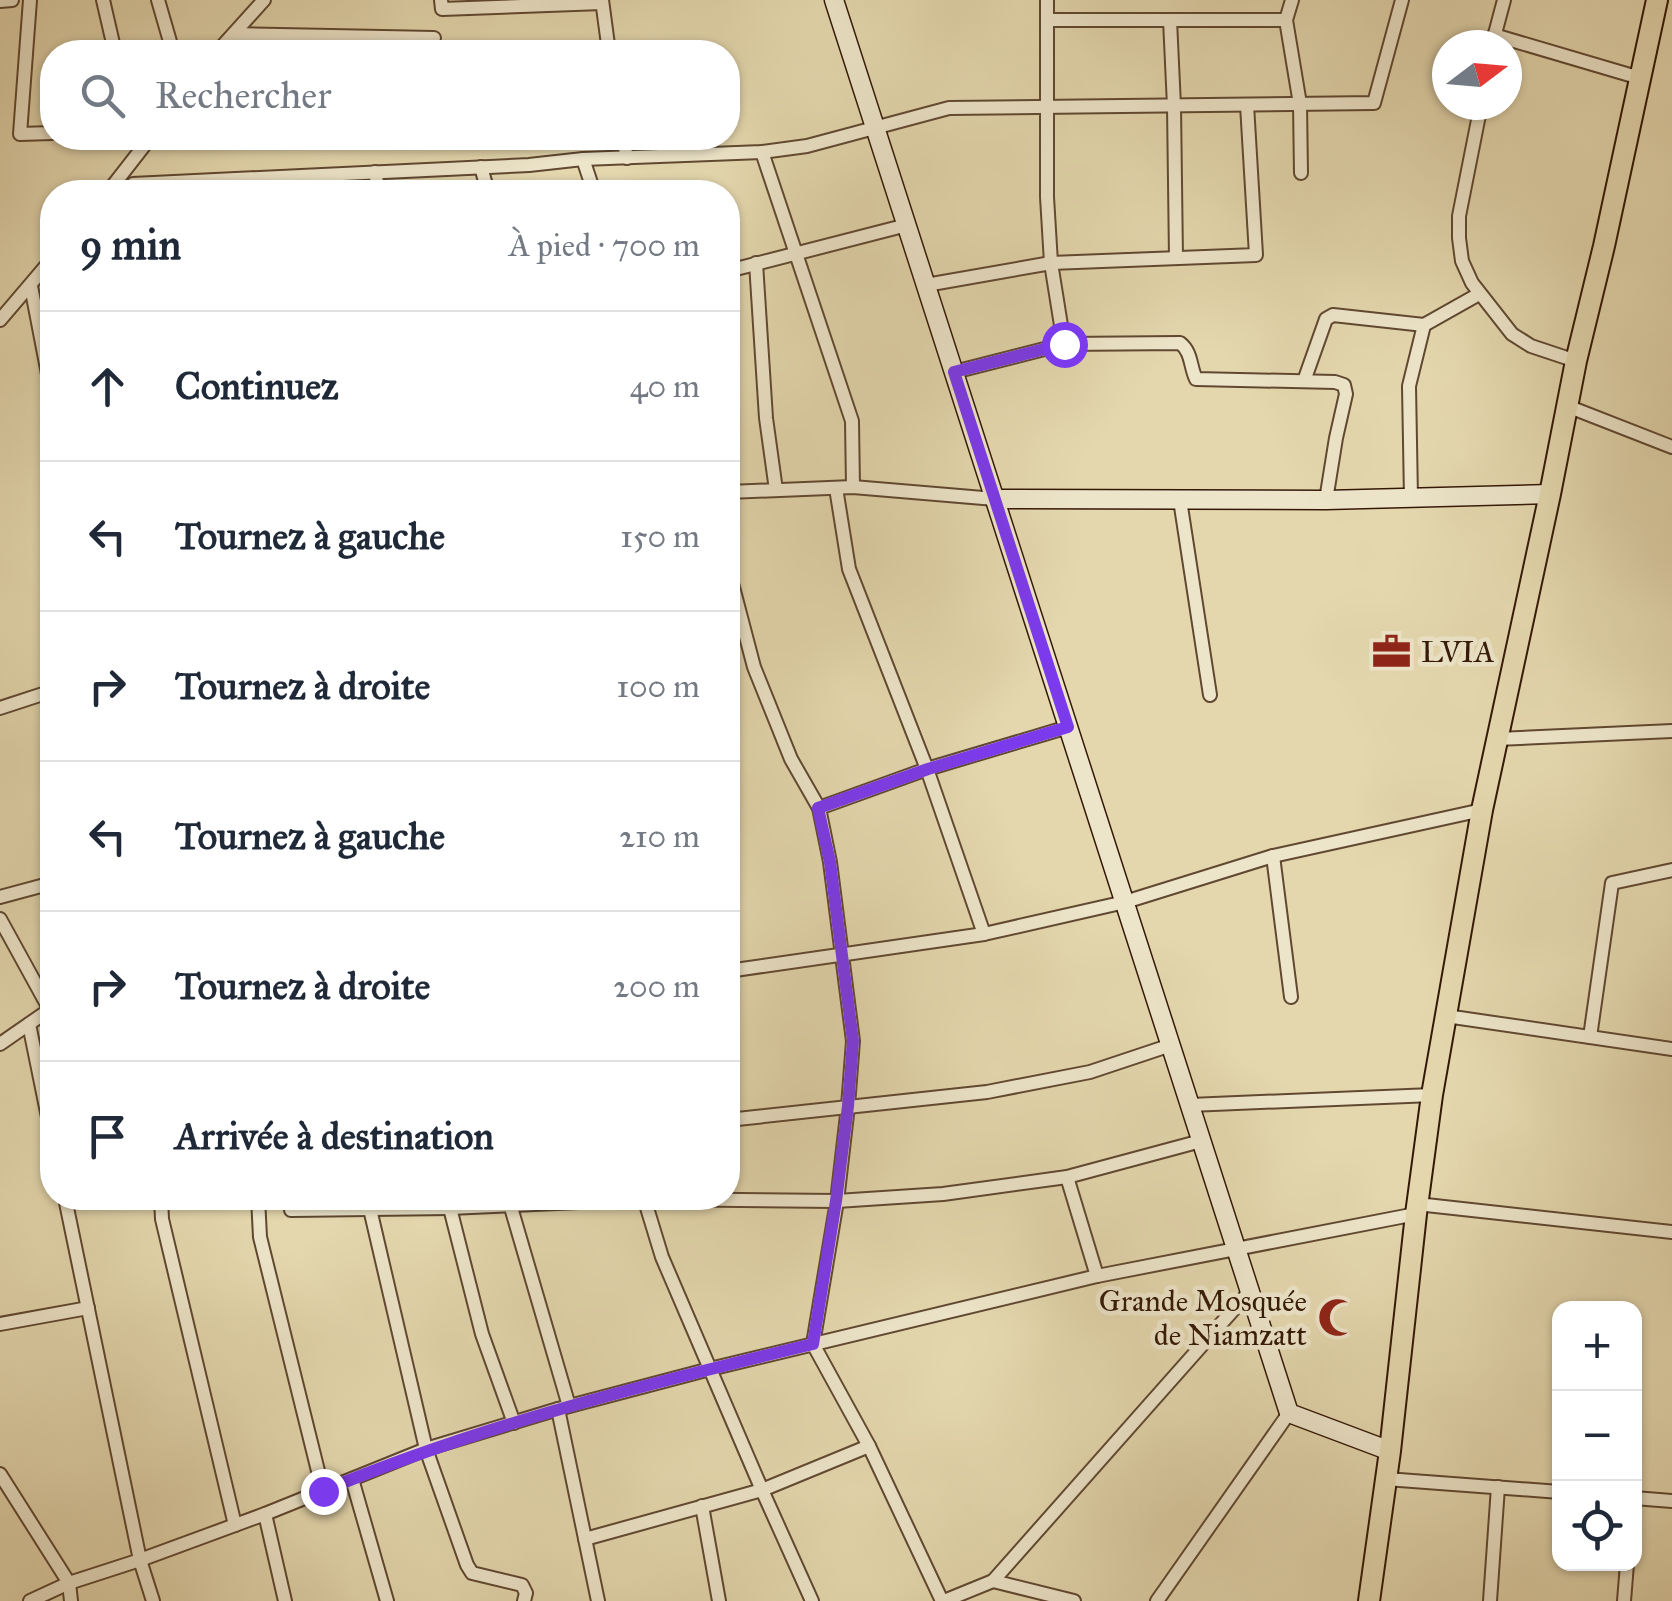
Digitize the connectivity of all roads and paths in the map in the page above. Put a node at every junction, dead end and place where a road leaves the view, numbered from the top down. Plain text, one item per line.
1 (12, 0) edge
2 (30, 0) edge
3 (102, 0) edge
4 (158, 0) edge
5 (264, 0) edge
6 (441, 0) edge
7 (834, 0) edge
8 (1047, 0) edge
9 (1292, 0) edge
10 (1402, 0) edge
11 (1504, 0) edge
12 (1658, 0) edge
13 (0, 1) edge
14 (602, 2) edge
15 (1048, 20) junction
16 (1170, 20) junction
17 (1286, 20) junction
18 (1496, 30) edge
19 (234, 34) junction
20 (434, 38) dead end
21 (112, 40) edge
22 (170, 40) edge
23 (228, 40) edge
24 (607, 40) edge
25 (1522, 47) edge
26 (1640, 78) junction
27 (1300, 104) junction
28 (1246, 105) junction
29 (1174, 106) junction
30 (1048, 107) junction
31 (1477, 120) edge
32 (875, 127) junction
33 (40, 133) edge
34 (137, 150) edge
35 (625, 150) edge
36 (762, 152) junction
37 (627, 158) junction
38 (583, 160) junction
39 (481, 167) junction
40 (375, 172) junction
41 (1301, 173) dead end
42 (131, 180) edge
43 (310, 180) edge
44 (377, 180) edge
45 (485, 180) edge
46 (590, 180) edge
47 (906, 225) junction
48 (795, 253) junction
49 (1176, 258) junction
50 (1051, 262) junction
51 (756, 264) junction
52 (740, 268) edge
53 (40, 274) edge
54 (926, 284) junction
55 (31, 286) junction
56 (1479, 294) junction
57 (1, 317) edge
58 (1424, 326) junction
59 (40, 332) edge
60 (1064, 344) junction
61 (1576, 360) junction
62 (954, 372) junction
63 (1304, 381) junction
64 (1567, 406) junction
65 (1672, 447) edge
66 (853, 487) junction
67 (836, 488) junction
68 (776, 490) junction
69 (740, 492) edge
70 (1550, 494) junction
71 (1411, 498) junction
72 (995, 499) junction
73 (1180, 500) junction
74 (1326, 500) junction
75 (740, 614) edge
76 (40, 695) edge
77 (1210, 696) dead end
78 (0, 708) edge
79 (1068, 727) junction
80 (1672, 731) edge
81 (1498, 739) junction
82 (928, 769) junction
83 (818, 808) junction
84 (1482, 810) junction
85 (1273, 856) junction
86 (1672, 870) edge
87 (40, 885) edge
88 (0, 897) edge
89 (1125, 902) junction
90 (0, 919) edge
91 (984, 934) junction
92 (840, 955) junction
93 (740, 969) edge
94 (40, 990) edge
95 (1291, 997) dead end
96 (40, 1016) edge
97 (1446, 1016) junction
98 (29, 1024) junction
99 (1590, 1037) junction
100 (0, 1044) edge
101 (1171, 1045) junction
102 (1672, 1049) edge
103 (40, 1078) edge
104 (1432, 1095) junction
105 (1190, 1105) junction
106 (848, 1106) junction
107 (740, 1119) edge
108 (1201, 1141) junction
109 (1067, 1177) junction
110 (740, 1200) edge
111 (836, 1201) junction
112 (1416, 1209) junction
113 (68, 1210) edge
114 (162, 1210) edge
115 (259, 1210) edge
116 (370, 1210) edge
117 (451, 1210) edge
118 (512, 1210) edge
119 (648, 1210) edge
120 (1672, 1232) edge
121 (1236, 1249) junction
122 (1096, 1276) junction
123 (1250, 1291) junction
124 (88, 1308) junction
125 (0, 1324) edge
126 (813, 1344) junction
127 (710, 1369) junction
128 (564, 1407) junction
129 (1289, 1414) junction
130 (514, 1423) junction
131 (869, 1446) junction
132 (426, 1450) junction
133 (1390, 1451) junction
134 (0, 1474) edge
135 (352, 1479) junction
136 (1386, 1479) junction
137 (1498, 1487) junction
138 (762, 1490) junction
139 (323, 1491) junction
140 (1552, 1491) edge
141 (1642, 1499) edge
142 (1672, 1501) edge
143 (702, 1506) junction
144 (265, 1514) junction
145 (235, 1525) junction
146 (585, 1538) junction
147 (140, 1560) junction
148 (1626, 1571) edge
149 (993, 1581) junction
150 (69, 1584) junction
151 (30, 1601) edge
152 (72, 1601) edge
153 (153, 1601) edge
154 (285, 1601) edge
155 (386, 1601) edge
156 (524, 1601) edge
157 (598, 1601) edge
158 (719, 1601) edge
159 (812, 1601) edge
160 (943, 1601) edge
161 (1074, 1601) edge
162 (1157, 1601) edge
163 (1370, 1601) edge
164 (1490, 1601) edge
165 (1624, 1601) edge

1 - 13 street
2 - 33 street
3 - 21 street
4 - 22 street
5 - 19 street
6 - 14 street
7 - 32 street
8 - 15 street
9 - 17 street
10 - 27 street
11 - 18 street
12 - 26 main road
14 - 24 street
15 - 16 street
15 - 30 street
16 - 17 street
16 - 29 street
17 - 27 street
19 - 20 street
19 - 23 street
25 - 26 street
26 - 61 main road
27 - 28 street
27 - 41 street
28 - 29 street
28 - 49 street
29 - 30 street
29 - 49 street
30 - 32 street
30 - 50 street
31 - 56 street
32 - 36 street
32 - 47 street
34 - 42 street
35 - 37 street
36 - 37 street
36 - 48 street
37 - 38 street
38 - 39 street
38 - 46 street
39 - 40 street
39 - 45 street
40 - 43 street
40 - 44 street
47 - 48 street
47 - 54 street
48 - 51 street
48 - 66 street
49 - 50 street
50 - 54 street
50 - 60 street
51 - 52 street
51 - 68 street
53 - 55 street
54 - 62 street
55 - 57 street
55 - 59 street
56 - 58 street
56 - 61 street
58 - 63 street
58 - 71 street
60 - 62 street
60 - 63 street
61 - 64 main road
62 - 72 street
63 - 74 street
64 - 65 street
64 - 70 main road
66 - 67 street
66 - 72 street
67 - 68 street
67 - 82 street
68 - 69 street
70 - 71 street
70 - 81 main road
71 - 74 street
72 - 73 street
72 - 79 street
73 - 74 street
73 - 77 street
75 - 83 street
76 - 78 street
79 - 82 street
79 - 89 street
80 - 81 street
81 - 84 main road
82 - 83 street
82 - 91 street
83 - 92 street
84 - 85 street
84 - 97 main road
85 - 89 street
85 - 95 street
86 - 99 street
87 - 88 street
89 - 91 street
89 - 101 street
90 - 94 street
91 - 92 street
92 - 93 street
92 - 106 street
96 - 98 street
97 - 99 street
97 - 104 main road
98 - 100 street
98 - 103 street
99 - 102 street
101 - 105 street
101 - 106 street
104 - 105 street
104 - 112 main road
105 - 108 street
106 - 107 street
106 - 111 street
108 - 109 street
108 - 121 street
109 - 111 street
109 - 122 street
110 - 111 street
111 - 126 street
112 - 120 street
112 - 121 street
112 - 133 main road
113 - 124 street
114 - 145 street
115 - 139 street
116 - 132 street
117 - 130 street
118 - 128 street
119 - 127 street
121 - 122 street
121 - 123 street
122 - 126 street
123 - 129 street
123 - 149 street
124 - 125 street
124 - 147 street
126 - 127 street
126 - 131 street
127 - 128 street
127 - 138 street
128 - 130 street
128 - 146 street
129 - 133 street
129 - 162 street
130 - 132 street
131 - 138 street
131 - 160 street
132 - 135 street
132 - 156 street
133 - 136 main road
134 - 150 street
135 - 139 street
135 - 155 street
136 - 137 street
136 - 163 main road
137 - 140 street
137 - 164 street
138 - 143 street
138 - 159 street
139 - 144 street
141 - 142 street
143 - 146 street
143 - 158 street
144 - 145 street
144 - 154 street
145 - 147 street
146 - 157 street
147 - 150 street
147 - 153 street
148 - 165 street
149 - 160 street
149 - 161 street
150 - 151 street
150 - 152 street

